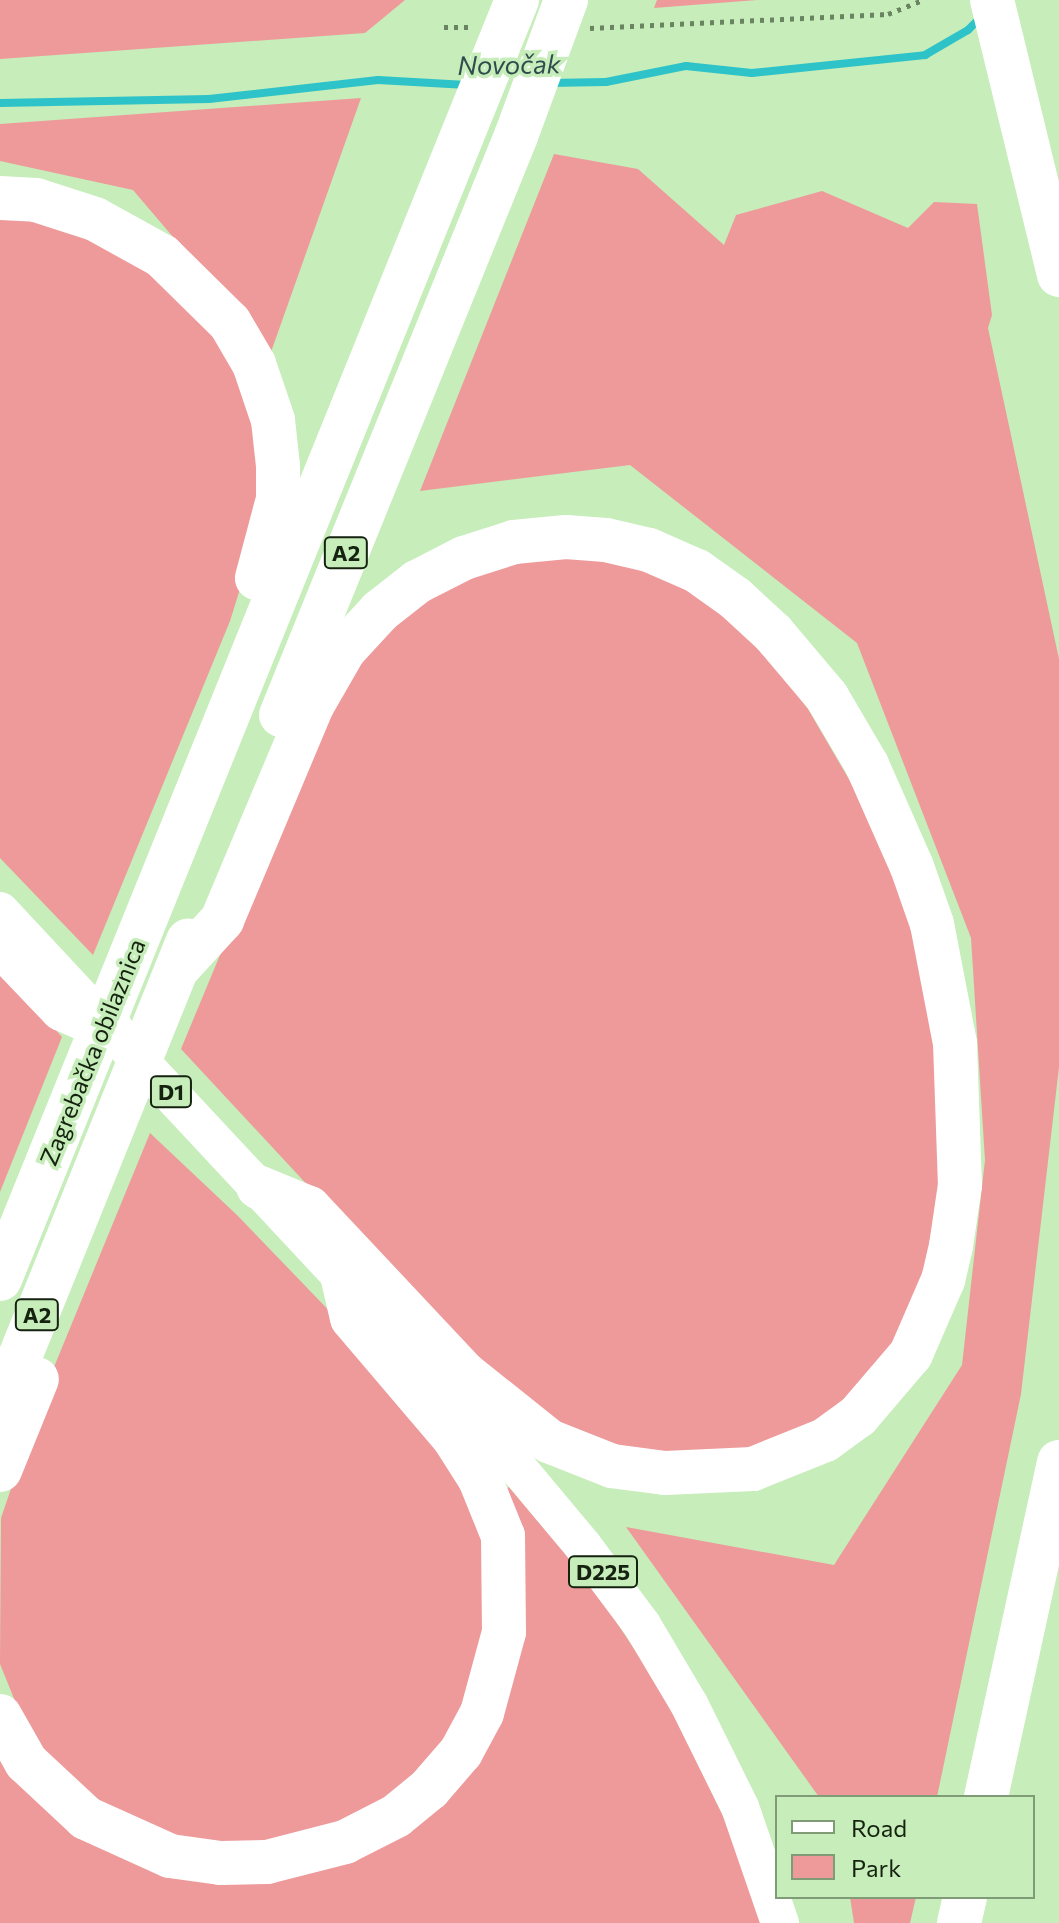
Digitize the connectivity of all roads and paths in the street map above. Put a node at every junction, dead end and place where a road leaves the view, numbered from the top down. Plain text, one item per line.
1 (922, 0) edge
2 (992, 0) edge
3 (516, 4) edge
4 (572, 10) edge
5 (444, 27) dead end
6 (475, 27) dead end
7 (0, 198) edge
8 (1059, 275) edge
9 (183, 824) junction
10 (6, 933) edge
11 (177, 969) junction
12 (112, 1031) joint
13 (40, 1181) junction
14 (258, 1187) junction
15 (0, 1220) edge
16 (74, 1224) junction
17 (342, 1275) junction
18 (0, 1279) edge
19 (0, 1406) edge
20 (1059, 1462) edge
21 (0, 1470) edge
22 (0, 1716) edge
23 (986, 1795) edge
24 (965, 1899) edge
25 (780, 1923) edge
26 (959, 1923) edge

1 - 4 path
2 - 8 highway
3 - 9 highway, A2
4 - 11 highway, A2
5 - 6 path
7 - 9 highway
9 - 13 highway, Zagrebačka obilaznica / A2
10 - 12 highway
11 - 14 highway
11 - 16 highway, Zagrebačka obilaznica / A2
12 - 14 main road, D1
13 - 15 highway
13 - 18 highway, Zagrebačka obilaznica / A2
14 - 17 main road, D225
16 - 19 highway, Zagrebačka obilaznica / A2
16 - 21 highway
17 - 22 highway
17 - 25 main road, D225
20 - 23 highway
24 - 26 highway

